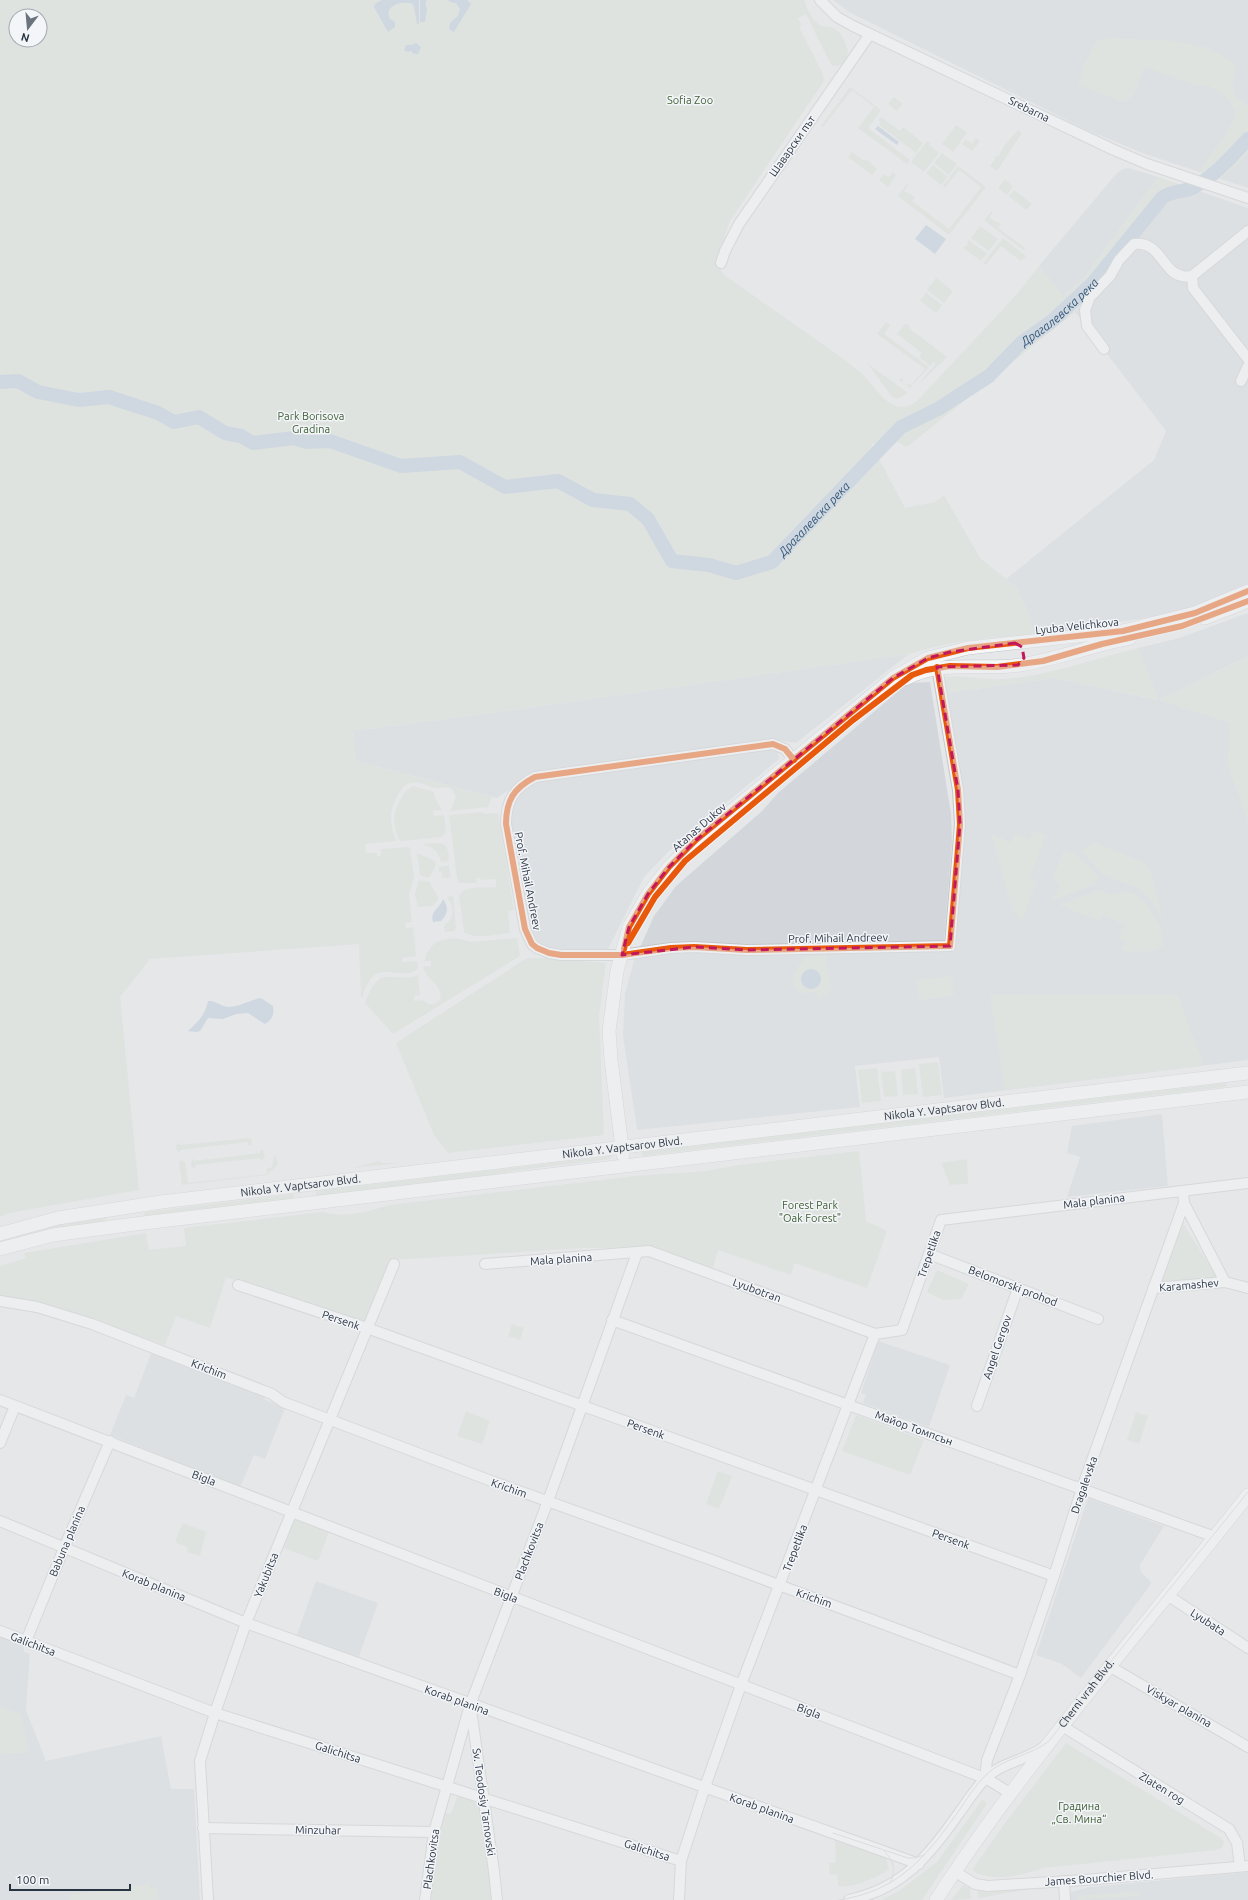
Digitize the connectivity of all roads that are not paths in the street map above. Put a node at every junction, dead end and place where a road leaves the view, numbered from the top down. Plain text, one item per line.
1 (820, 0) edge
2 (870, 34) junction
3 (1248, 198) edge
4 (1248, 231) edge
5 (721, 263) dead end
6 (1192, 276) junction
7 (1104, 349) dead end
8 (1248, 358) edge
9 (1248, 366) edge
10 (1241, 381) dead end
11 (1248, 591) edge
12 (1248, 602) edge
13 (1014, 643) junction
14 (968, 648) junction
15 (1018, 665) junction
16 (969, 666) junction
17 (937, 667) junction
18 (905, 670) joint
19 (794, 760) junction
20 (623, 952) junction
21 (1243, 1074) edge
22 (1244, 1092) edge
23 (622, 1146) junction
24 (624, 1166) junction
25 (1248, 1183) edge
26 (1183, 1191) junction
27 (1184, 1202) junction
28 (941, 1220) joint
29 (0, 1234) edge
30 (0, 1249) edge
31 (637, 1253) junction
32 (929, 1254) junction
33 (394, 1264) dead end
34 (485, 1264) dead end
35 (1225, 1282) junction
36 (238, 1285) dead end
37 (1018, 1288) junction
38 (1153, 1288) junction
39 (1248, 1288) edge
40 (0, 1301) edge
41 (1098, 1318) dead end
42 (612, 1320) junction
43 (367, 1328) junction
44 (875, 1334) junction
45 (0, 1400) edge
46 (849, 1404) junction
47 (15, 1406) junction
48 (581, 1406) junction
49 (977, 1406) dead end
50 (330, 1419) junction
51 (110, 1441) junction
52 (0, 1443) edge
53 (1082, 1488) junction
54 (817, 1490) junction
55 (1248, 1495) edge
56 (548, 1501) junction
57 (292, 1512) junction
58 (0, 1521) edge
59 (1214, 1537) junction
60 (64, 1548) junction
61 (1054, 1576) junction
62 (780, 1586) junction
63 (1167, 1596) junction
64 (512, 1597) junction
65 (246, 1623) junction
66 (0, 1631) edge
67 (26, 1641) junction
68 (1248, 1648) edge
69 (1109, 1666) junction
70 (1020, 1675) junction
71 (741, 1685) junction
72 (470, 1705) junction
73 (215, 1713) junction
74 (1062, 1726) junction
75 (1047, 1745) junction
76 (1248, 1747) edge
77 (985, 1778) junction
78 (446, 1787) junction
79 (705, 1788) junction
80 (1010, 1794) junction
81 (484, 1798) junction
82 (203, 1828) junction
83 (434, 1832) junction
84 (681, 1861) junction
85 (919, 1864) junction
86 (1244, 1866) edge
87 (954, 1871) junction
88 (1064, 1881) junction
89 (208, 1900) edge
90 (425, 1900) edge
91 (497, 1900) edge
92 (679, 1900) edge
93 (849, 1900) edge
94 (936, 1900) edge
95 (1065, 1900) edge

1 - 2 street, Srebarna
2 - 3 street, Srebarna
2 - 5 street, Шаварски път
4 - 6 street
6 - 7 street
6 - 8 street
9 - 10 street
11 - 13 main road, Lyuba Velichkova
12 - 15 main road, Lyuba Velichkova
13 - 14 main road, Lyuba Velichkova
13 - 15 main road
14 - 16 main road
14 - 18 main road, Lyuba Velichkova
15 - 16 main road, Lyuba Velichkova
16 - 17 main road, Lyuba Velichkova
17 - 20 main road, Atanas Dukov
17 - 20 street, Prof. Mihail Andreev
18 - 19 main road, Atanas Dukov
19 - 20 main road, Atanas Dukov
19 - 20 street, Prof. Mihail Andreev
20 - 23 main road, Atanas Dukov
21 - 22 main road
21 - 23 main road, Nikola Y. Vaptsarov Blvd.
22 - 24 main road, Nikola Y. Vaptsarov Blvd.
23 - 24 main road, Atanas Dukov
23 - 29 main road, Nikola Y. Vaptsarov Blvd.
24 - 30 main road, Nikola Y. Vaptsarov Blvd.
25 - 26 street, Mala planina
26 - 27 street, Dragalevska
26 - 28 street, Mala planina
27 - 35 street
27 - 38 street, Dragalevska
28 - 32 street, Trepetlika
31 - 34 street, Mala planina
31 - 42 street, Plachkovitsa
31 - 44 street, Lyubotran
32 - 37 street, Belomorski prohod
32 - 44 street, Trepetlika
33 - 43 street, Yakubitsa
35 - 38 street, Karamashev
35 - 39 street, Karamashev
36 - 43 street, Persenk
37 - 41 street, Belomorski prohod
37 - 49 street, Angel Gergov
38 - 53 street, Dragalevska
40 - 50 street, Krichim
42 - 46 street, Майор Томпсън
42 - 48 street, Plachkovitsa
43 - 48 street, Persenk
43 - 50 street, Yakubitsa
44 - 46 street, Trepetlika
45 - 47 street, Bigla
46 - 53 street, Майор Томпсън
46 - 54 street, Trepetlika
47 - 51 street, Bigla
47 - 52 street
48 - 54 street, Persenk
48 - 56 street, Plachkovitsa
50 - 56 street, Krichim
50 - 57 street, Yakubitsa
51 - 57 street, Bigla
51 - 60 street, Babuna planina
53 - 59 street, Майор Томпсън
53 - 61 street, Dragalevska
54 - 61 street, Persenk
54 - 62 street, Trepetlika
55 - 59 main road, Cherni vrah Blvd.
56 - 62 street, Krichim
56 - 64 street, Plachkovitsa
57 - 64 street, Bigla
57 - 65 street, Yakubitsa
58 - 60 street, Korab planina
59 - 63 main road, Cherni vrah Blvd.
60 - 65 street, Korab planina
60 - 67 street, Babuna planina
61 - 70 street, Dragalevska
62 - 70 street, Krichim
62 - 71 street, Trepetlika
63 - 68 street, Lyubata
63 - 69 main road, Cherni vrah Blvd.
64 - 71 street, Bigla
64 - 72 street, Plachkovitsa
65 - 72 street, Korab planina
65 - 73 street, Yakubitsa
66 - 67 street, Galichitsa
67 - 73 street, Galichitsa
69 - 74 main road, Cherni vrah Blvd.
69 - 76 street, Viskyar planina
70 - 77 street, Dragalevska
71 - 77 street, Bigla
71 - 79 street, Trepetlika
72 - 78 street, Plachkovitsa
72 - 79 street, Korab planina
72 - 81 street, Sv. Teodosiy Tarnovski
73 - 78 street, Galichitsa
73 - 82 street, Yakubitsa
74 - 75 main road, Cherni vrah Blvd.
74 - 86 street, Zlaten rog
75 - 77 street
75 - 80 main road, Cherni vrah Blvd.
77 - 80 street, Bigla
77 - 85 street
78 - 81 street, Galichitsa
78 - 83 street, Plachkovitsa
79 - 84 street, Trepetlika
79 - 85 street, Korab planina
80 - 87 main road, Cherni vrah Blvd.
81 - 84 street, Galichitsa
81 - 91 street, Sv. Teodosiy Tarnovski
82 - 83 street, Minzuhar
82 - 89 street, Yakubitsa
83 - 90 street, Plachkovitsa
84 - 92 street, Trepetlika
85 - 93 street
86 - 88 street, James Bourchier Blvd.
87 - 88 street, James Bourchier Blvd.
87 - 94 main road, Cherni vrah Blvd.
88 - 95 street

